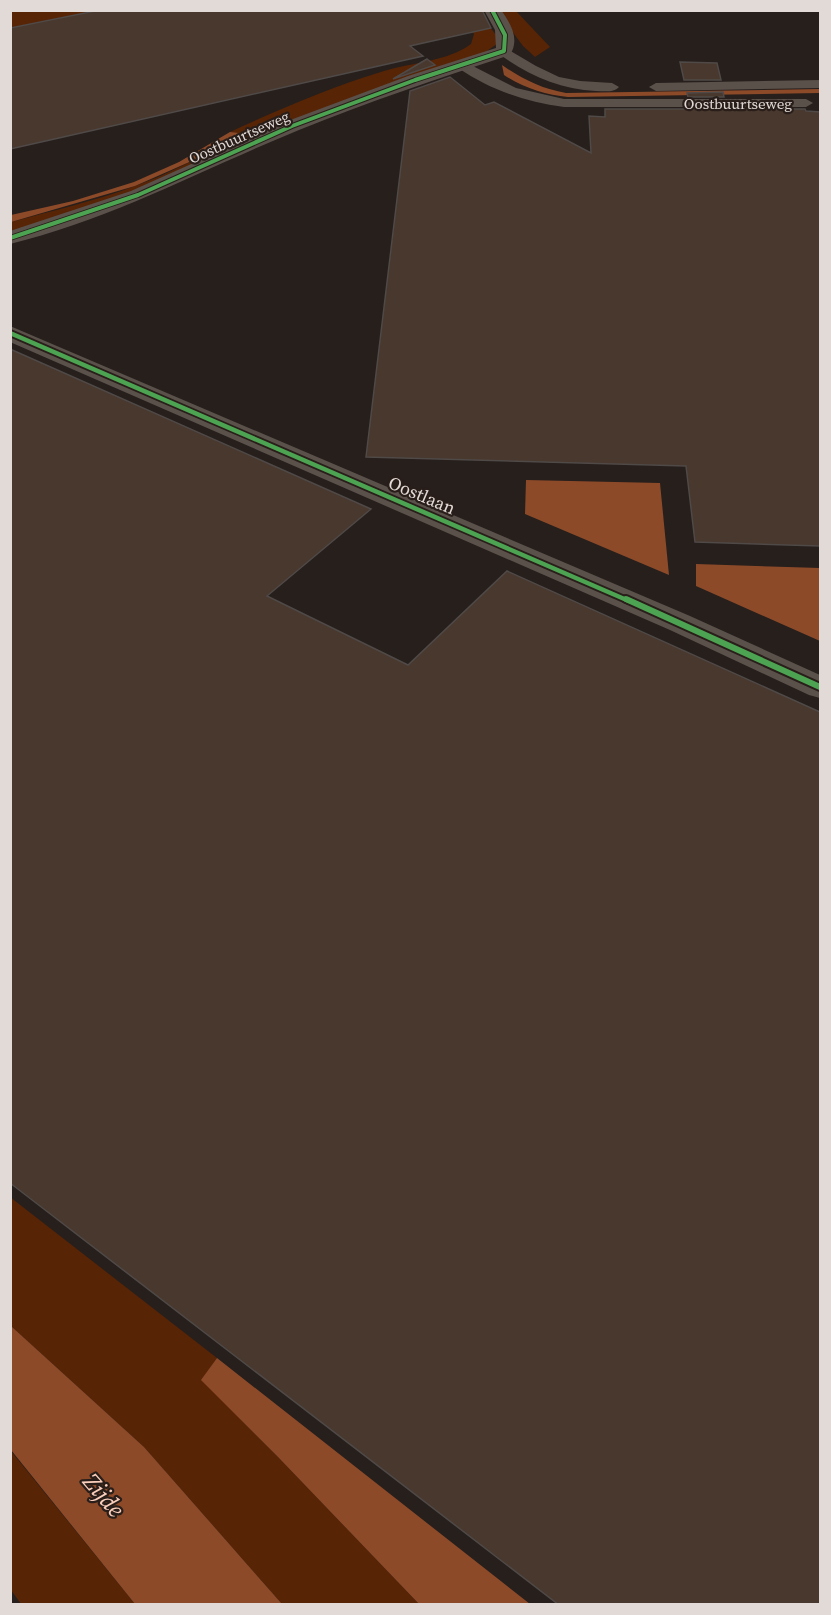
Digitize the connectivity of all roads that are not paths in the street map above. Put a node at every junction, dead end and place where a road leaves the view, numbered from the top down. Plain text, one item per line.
1 (492, 10) edge
2 (504, 51) junction
3 (463, 65) junction
4 (820, 84) edge
5 (806, 103) dead end
6 (10, 238) edge
7 (10, 333) edge
8 (820, 687) edge

1 - 2 street
2 - 3 street, Oostbuurtseweg
2 - 4 lane, Oostbuurtseweg
3 - 5 lane, Oostbuurtseweg
3 - 6 street, Oostbuurtseweg
7 - 8 street, Oostlaan

